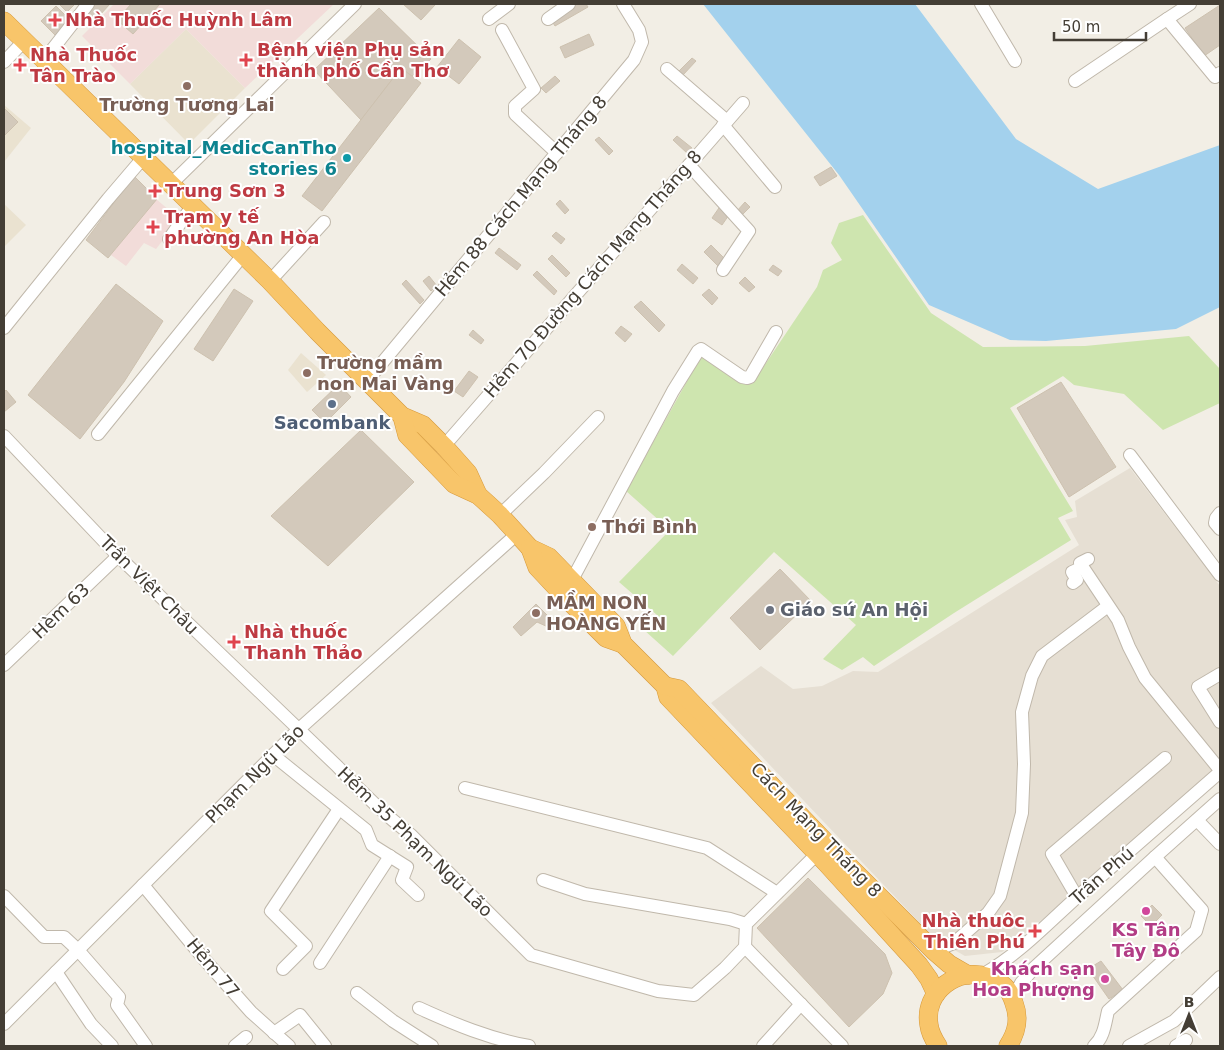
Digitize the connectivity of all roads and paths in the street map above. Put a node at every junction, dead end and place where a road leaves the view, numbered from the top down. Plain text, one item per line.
1 (88, 4) edge
2 (355, 4) edge
3 (509, 4) edge
4 (569, 4) edge
5 (623, 4) edge
6 (981, 4) edge
7 (1190, 4) edge
8 (489, 19) dead end
9 (548, 19) dead end
10 (1166, 19) junction
11 (4, 21) edge
12 (502, 30) dead end
13 (24, 41) junction
14 (44, 60) junction
15 (1015, 61) dead end
16 (4, 62) edge
17 (667, 69) dead end
18 (1220, 73) edge
19 (1075, 81) dead end
20 (743, 103) dead end
21 (725, 123) junction
22 (557, 152) junction
23 (143, 158) junction
24 (688, 165) junction
25 (171, 184) junction
26 (775, 187) dead end
27 (193, 205) junction
28 (324, 222) dead end
29 (169, 239) dead end
30 (243, 255) junction
31 (723, 270) dead end
32 (270, 281) junction
33 (4, 328) edge
34 (776, 332) dead end
35 (367, 381) junction
36 (402, 416) junction
37 (598, 417) dead end
38 (98, 434) dead end
39 (4, 436) edge
40 (444, 446) junction
41 (1130, 455) dead end
42 (478, 495) junction
43 (1220, 514) edge
44 (500, 515) junction
45 (1220, 530) edge
46 (517, 534) junction
47 (530, 548) junction
48 (118, 556) junction
49 (1220, 575) edge
50 (572, 580) junction
51 (1073, 583) dead end
52 (1108, 606) junction
53 (623, 644) junction
54 (4, 665) edge
55 (1220, 674) edge
56 (665, 686) junction
57 (1220, 722) edge
58 (298, 730) junction
59 (273, 755) junction
60 (1165, 758) dead end
61 (1220, 771) edge
62 (465, 788) dead end
63 (1220, 800) edge
64 (339, 809) junction
65 (1197, 820) junction
66 (1220, 844) edge
67 (817, 854) junction
68 (390, 856) junction
69 (1155, 857) junction
70 (542, 880) dead end
71 (143, 885) junction
72 (777, 893) junction
73 (418, 895) dead end
74 (4, 896) edge
75 (1077, 897) junction
76 (746, 924) junction
77 (746, 947) junction
78 (78, 950) junction
79 (934, 951) junction
80 (320, 963) dead end
81 (283, 969) dead end
82 (56, 972) junction
83 (975, 975) junction
84 (1220, 977) edge
85 (357, 993) dead end
86 (936, 994) junction
87 (1013, 998) junction
88 (801, 1004) junction
89 (419, 1008) dead end
90 (4, 1024) edge
91 (274, 1033) junction
92 (246, 1037) dead end
93 (930, 1043) edge
94 (1098, 1045) edge
95 (112, 1046) edge
96 (146, 1046) edge
97 (236, 1046) edge
98 (289, 1046) edge
99 (325, 1046) edge
100 (432, 1046) edge
101 (529, 1046) edge
102 (763, 1046) edge
103 (842, 1046) edge
104 (1008, 1046) edge
105 (1129, 1046) edge

1 - 14 street
2 - 25 street
3 - 8 street
4 - 9 street
5 - 22 street, Hẻm 88 Cách Mạng Tháng 8
6 - 15 street
7 - 10 street
10 - 18 street
10 - 19 street
11 - 13 highway, Cách Mạng Tháng 8
12 - 22 street
13 - 14 highway, Cách Mạng Tháng 8
13 - 16 street
14 - 23 highway, Cách Mạng Tháng 8
17 - 21 street
20 - 21 street, Hẻm 70 Đường Cách Mạng Tháng 8
21 - 24 street, Hẻm 70 Đường Cách Mạng Tháng 8
21 - 26 street
22 - 35 street, Hẻm 88 Cách Mạng Tháng 8
23 - 25 highway, Cách Mạng Tháng 8
23 - 33 street
24 - 31 street
24 - 40 street, Hẻm 70 Đường Cách Mạng Tháng 8
25 - 27 highway, Cách Mạng Tháng 8
27 - 29 street
27 - 30 highway, Cách Mạng Tháng 8
28 - 32 street
30 - 32 highway, Cách Mạng Tháng 8
30 - 38 street
32 - 35 highway, Cách Mạng Tháng 8
34 - 50 street
35 - 36 highway, Cách Mạng Tháng 8
36 - 40 highway, Cách Mạng Tháng 8
36 - 42 highway, Cách Mạng Tháng 8
37 - 44 street
39 - 48 street, Trần Việt Châu
40 - 42 highway, Cách Mạng Tháng 8
41 - 49 street
42 - 44 highway, Cách Mạng Tháng 8
43 - 45 street
44 - 46 highway, Cách Mạng Tháng 8
46 - 47 highway, Cách Mạng Tháng 8
46 - 58 street, Phạm Ngũ Lão
47 - 50 highway, Cách Mạng Tháng 8
47 - 53 highway, Cách Mạng Tháng 8
48 - 54 street, Hèm 63
48 - 58 street, Trần Việt Châu
50 - 53 highway, Cách Mạng Tháng 8
51 - 52 street
52 - 61 street
52 - 79 street
53 - 56 highway, Cách Mạng Tháng 8
55 - 57 street
56 - 67 highway, Cách Mạng Tháng 8
56 - 79 highway, Cách Mạng Tháng 8
58 - 59 street, Phạm Ngũ Lão
58 - 77 street, Hẻm 35 Phạm Ngũ Lão
59 - 64 street
59 - 71 street, Phạm Ngũ Lão
60 - 75 street
61 - 75 street, Trần Phú
62 - 72 street
63 - 65 street, Trần Phú
64 - 68 street
64 - 81 street
65 - 66 street
65 - 69 street, Trần Phú
67 - 72 street
67 - 86 highway, Cách Mạng Tháng 8
68 - 73 street
68 - 80 street
69 - 87 street, Trần Phú
69 - 94 street
70 - 76 street
71 - 78 street, Phạm Ngũ Lão
71 - 91 street, Hẻm 77
72 - 76 street
74 - 78 street
75 - 83 street, Trần Phú
76 - 77 street
77 - 88 street
78 - 82 street, Phạm Ngũ Lão
78 - 96 street
79 - 83 highway, Cách Mạng Tháng 8
82 - 90 street, Phạm Ngũ Lão
82 - 95 street
83 - 86 highway
83 - 87 highway, Cách Mạng Tháng 8
84 - 105 street
85 - 100 street
86 - 93 highway
87 - 104 highway
88 - 102 street
88 - 103 street
89 - 101 street
91 - 98 street, Hẻm 77
91 - 99 street
92 - 97 street

